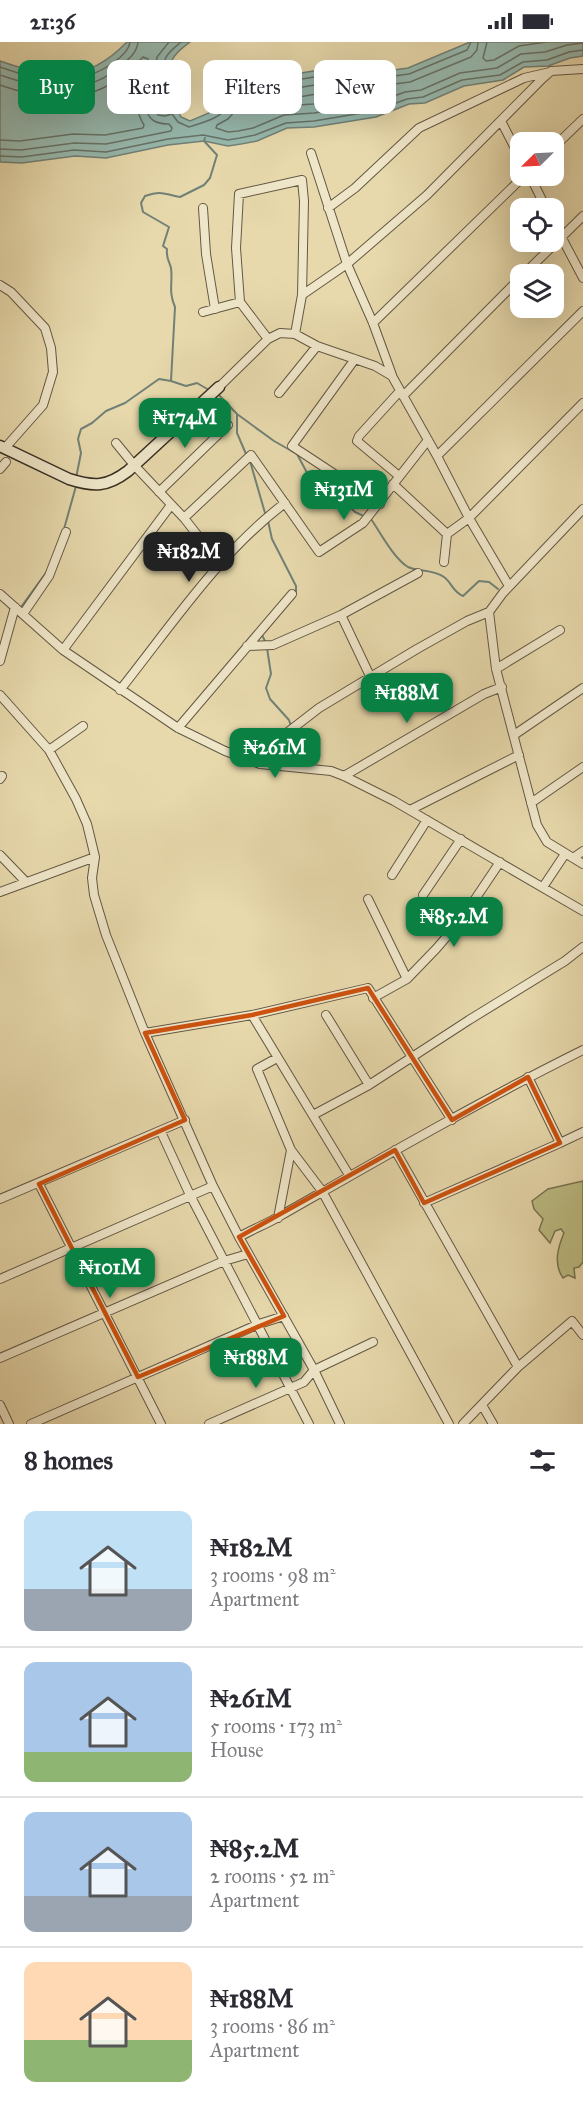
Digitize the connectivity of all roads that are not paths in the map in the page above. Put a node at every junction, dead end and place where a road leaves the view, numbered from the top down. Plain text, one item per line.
1 (583, 69) edge
2 (551, 71) junction
3 (583, 119) edge
4 (501, 121) junction
5 (564, 137) edge
6 (510, 139) edge
7 (311, 153) dead end
8 (514, 186) edge
9 (202, 207) dead end
10 (328, 208) junction
11 (583, 216) edge
12 (564, 235) edge
13 (564, 243) edge
14 (547, 252) edge
15 (347, 264) junction
16 (534, 264) edge
17 (583, 278) edge
18 (0, 285) edge
19 (510, 288) edge
20 (302, 295) junction
21 (240, 302) junction
22 (215, 309) junction
23 (583, 311) edge
24 (203, 312) dead end
25 (373, 323) junction
26 (296, 334) junction
27 (268, 339) junction
28 (317, 346) junction
29 (355, 359) junction
30 (392, 376) junction
31 (219, 387) joint
32 (279, 393) dead end
33 (402, 394) junction
34 (583, 403) edge
35 (228, 425) dead end
36 (428, 440) junction
37 (116, 443) dead end
38 (3, 447) edge
39 (437, 456) junction
40 (6, 462) dead end
41 (134, 465) junction
42 (0, 469) edge
43 (399, 476) junction
44 (393, 484) junction
45 (159, 492) junction
46 (285, 502) junction
47 (380, 504) junction
48 (171, 505) junction
49 (583, 509) edge
50 (469, 518) junction
51 (184, 519) junction
52 (66, 532) dead end
53 (447, 534) junction
54 (444, 562) dead end
55 (220, 564) junction
56 (418, 573) dead end
57 (509, 586) junction
58 (0, 594) edge
59 (292, 594) dead end
60 (15, 607) junction
61 (489, 612) junction
62 (22, 614) junction
63 (341, 615) junction
64 (560, 630) dead end
65 (247, 646) junction
66 (63, 650) junction
67 (0, 661) edge
68 (496, 669) junction
69 (370, 676) junction
70 (502, 687) junction
71 (583, 688) edge
72 (120, 690) junction
73 (0, 695) edge
74 (83, 726) dead end
75 (178, 728) junction
76 (514, 735) junction
77 (49, 750) junction
78 (519, 755) junction
79 (261, 764) junction
80 (583, 767) edge
81 (344, 776) junction
82 (531, 803) junction
83 (410, 810) junction
84 (427, 820) junction
85 (461, 839) junction
86 (583, 851) edge
87 (565, 854) junction
88 (0, 855) edge
89 (95, 857) junction
90 (573, 858) junction
91 (500, 862) junction
92 (583, 864) edge
93 (392, 875) dead end
94 (26, 882) junction
95 (543, 888) junction
96 (0, 892) edge
97 (423, 895) dead end
98 (368, 899) dead end
99 (583, 911) edge
100 (583, 947) edge
101 (407, 979) junction
102 (373, 998) junction
103 (326, 1015) dead end
104 (252, 1016) junction
105 (145, 1033) junction
106 (583, 1050) edge
107 (413, 1057) junction
108 (277, 1058) junction
109 (528, 1077) junction
110 (369, 1085) junction
111 (313, 1115) junction
112 (185, 1120) junction
113 (452, 1120) junction
114 (161, 1132) junction
115 (583, 1132) edge
116 (560, 1143) junction
117 (291, 1150) junction
118 (395, 1150) junction
119 (349, 1175) junction
120 (39, 1184) junction
121 (213, 1186) junction
122 (322, 1191) junction
123 (190, 1195) junction
124 (0, 1199) edge
125 (424, 1203) junction
126 (278, 1218) junction
127 (239, 1237) junction
128 (70, 1249) junction
129 (248, 1254) junction
130 (224, 1261) junction
131 (0, 1280) edge
132 (103, 1313) junction
133 (284, 1317) junction
134 (259, 1324) junction
135 (583, 1335) edge
136 (373, 1342) dead end
137 (0, 1358) edge
138 (518, 1366) junction
139 (314, 1370) junction
140 (138, 1377) junction
141 (290, 1388) junction
142 (0, 1405) edge
143 (482, 1405) junction
144 (9, 1424) edge
145 (31, 1424) edge
146 (161, 1424) edge
147 (209, 1424) edge
148 (309, 1424) edge
149 (340, 1424) edge
150 (448, 1424) edge
151 (463, 1424) edge
152 (493, 1424) edge

1 - 2 street
2 - 4 street
2 - 10 street
3 - 5 street
4 - 6 street
4 - 15 street
7 - 10 street
8 - 25 street
9 - 22 street
10 - 15 street
11 - 12 street
13 - 17 street
14 - 16 street
15 - 20 street
15 - 25 street
18 - 38 street
19 - 33 street
20 - 21 street
20 - 26 street
21 - 22 street
21 - 27 street
22 - 24 street
23 - 39 street
25 - 30 street
26 - 27 street
26 - 28 street
27 - 31 street
28 - 29 street
28 - 32 street
29 - 30 street
29 - 47 street
30 - 33 street
31 - 41 street
33 - 36 street
33 - 43 street
34 - 50 street
35 - 45 street
36 - 39 street
36 - 43 street
37 - 41 street
38 - 41 street
39 - 50 street
40 - 42 street
41 - 45 street
43 - 44 street
44 - 47 street
44 - 53 street
45 - 48 street
46 - 47 street
46 - 51 street
46 - 55 street
48 - 51 street
48 - 66 street
49 - 57 street
50 - 53 street
50 - 57 street
51 - 55 street
52 - 62 street
53 - 54 street
55 - 72 street
56 - 63 street
57 - 61 street
58 - 60 street
59 - 65 street
60 - 62 street
60 - 67 street
61 - 68 street
61 - 69 street
62 - 66 street
63 - 65 street
63 - 69 street
64 - 68 street
65 - 75 street
66 - 72 street
68 - 70 street
69 - 79 street
70 - 76 street
70 - 81 street
71 - 76 street
72 - 75 street
73 - 77 street
74 - 77 street
75 - 79 street
76 - 78 street
77 - 89 street
78 - 82 street
78 - 83 street
79 - 81 street
80 - 82 street
81 - 83 street
82 - 87 street
83 - 84 street
84 - 85 street
84 - 93 street
85 - 91 street
85 - 97 street
86 - 90 street
87 - 90 street
87 - 95 street
88 - 94 street
89 - 94 street
89 - 105 street
90 - 92 street
91 - 95 street
91 - 101 street
94 - 96 street
95 - 99 street
98 - 101 street
100 - 107 street
101 - 102 street
102 - 104 street
102 - 107 street
103 - 110 street
104 - 105 street
104 - 108 street
105 - 112 street
106 - 109 street
107 - 110 street
107 - 113 street
108 - 111 street
108 - 117 street
109 - 113 street
109 - 116 street
110 - 111 street
111 - 119 street
112 - 114 street
112 - 121 street
113 - 118 street
114 - 120 street
114 - 123 street
115 - 116 street
116 - 125 street
117 - 122 street
117 - 126 street
118 - 119 street
118 - 125 street
119 - 122 street
120 - 124 street
120 - 128 street
121 - 123 street
121 - 127 street
122 - 126 street
122 - 150 street
123 - 128 street
123 - 130 street
125 - 138 street
126 - 127 street
127 - 129 street
128 - 131 street
128 - 132 street
129 - 130 street
129 - 133 street
130 - 132 street
130 - 134 street
132 - 137 street
132 - 140 street
133 - 134 street
133 - 139 street
134 - 140 street
134 - 141 street
135 - 138 street
136 - 139 street
138 - 143 street
139 - 141 street
139 - 149 street
140 - 145 street
140 - 146 street
141 - 147 street
141 - 148 street
142 - 144 street
143 - 151 street
143 - 152 street

